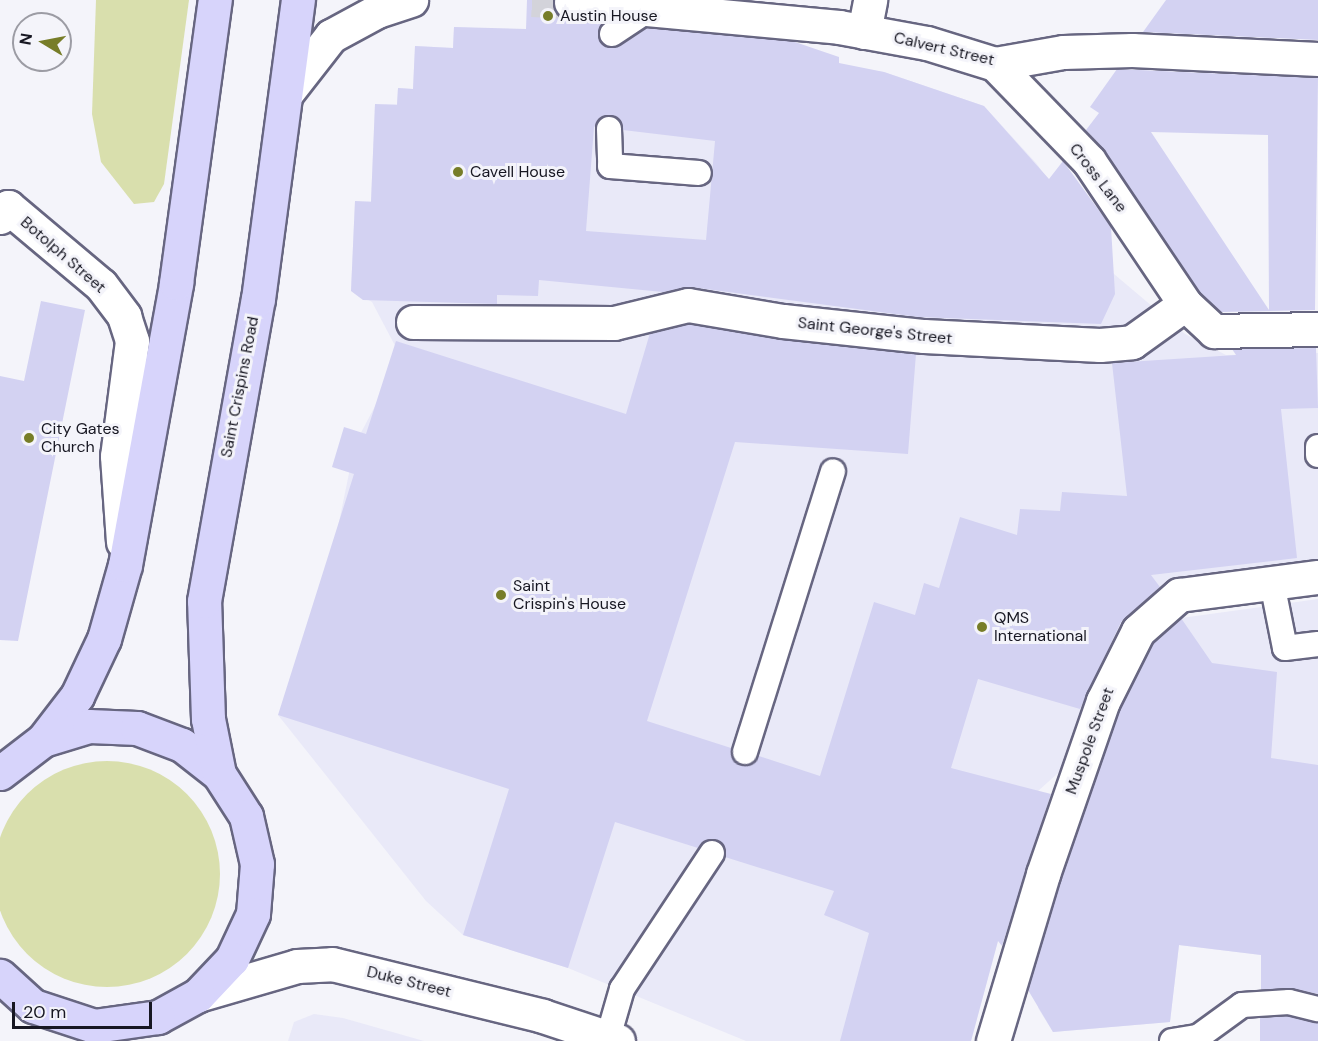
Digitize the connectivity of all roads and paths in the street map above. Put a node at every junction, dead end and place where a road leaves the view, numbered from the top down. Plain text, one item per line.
1 (215, 0) edge
2 (298, 0) edge
3 (411, 0) edge
4 (870, 0) edge
5 (571, 2) dead end
6 (711, 8) edge
7 (648, 10) junction
8 (864, 32) junction
9 (612, 34) dead end
10 (1318, 59) edge
11 (995, 64) junction
12 (288, 91) junction
13 (609, 129) dead end
14 (699, 173) dead end
15 (0, 218) edge
16 (1185, 304) junction
17 (413, 322) dead end
18 (1318, 329) edge
19 (1318, 447) edge
20 (1318, 455) edge
21 (833, 471) dead end
22 (125, 565) junction
23 (1318, 577) edge
24 (1272, 583) junction
25 (1318, 644) edge
26 (22, 748) edge
27 (745, 752) dead end
28 (0, 773) edge
29 (219, 774) junction
30 (712, 853) dead end
31 (0, 976) edge
32 (198, 995) junction
33 (1318, 1009) edge
34 (158, 1017) junction
35 (611, 1040) edge
36 (129, 1041) edge
37 (993, 1041) edge
38 (1172, 1041) edge

1 - 22 main road, Saint Crispins Road
2 - 12 main road, Saint Crispins Road
3 - 12 street
4 - 8 street
5 - 7 street, Calvert Street
6 - 7 street, Calvert Street
6 - 8 street, Calvert Street
7 - 9 lane
8 - 11 street, Calvert Street
10 - 11 street, Calvert Street
11 - 16 street, Cross Lane
12 - 29 main road, Saint Crispins Road
13 - 14 lane
15 - 22 street, Botolph Street
16 - 17 street, Saint George's Street
16 - 18 street
19 - 20 lane
21 - 27 lane
22 - 26 main road, Saint Crispins Road
23 - 24 street, Muspole Street
24 - 25 lane
24 - 37 street, Muspole Street
26 - 28 main road, Saint Crispins Road
26 - 29 main road, Saint Crispins Road
29 - 32 main road, Saint Crispins Road
30 - 35 lane
31 - 34 main road, Saint Crispins Road
32 - 34 main road, Saint Crispins Road
32 - 35 street, Duke Street
33 - 38 lane
34 - 36 main road, Saint Crispins Road

